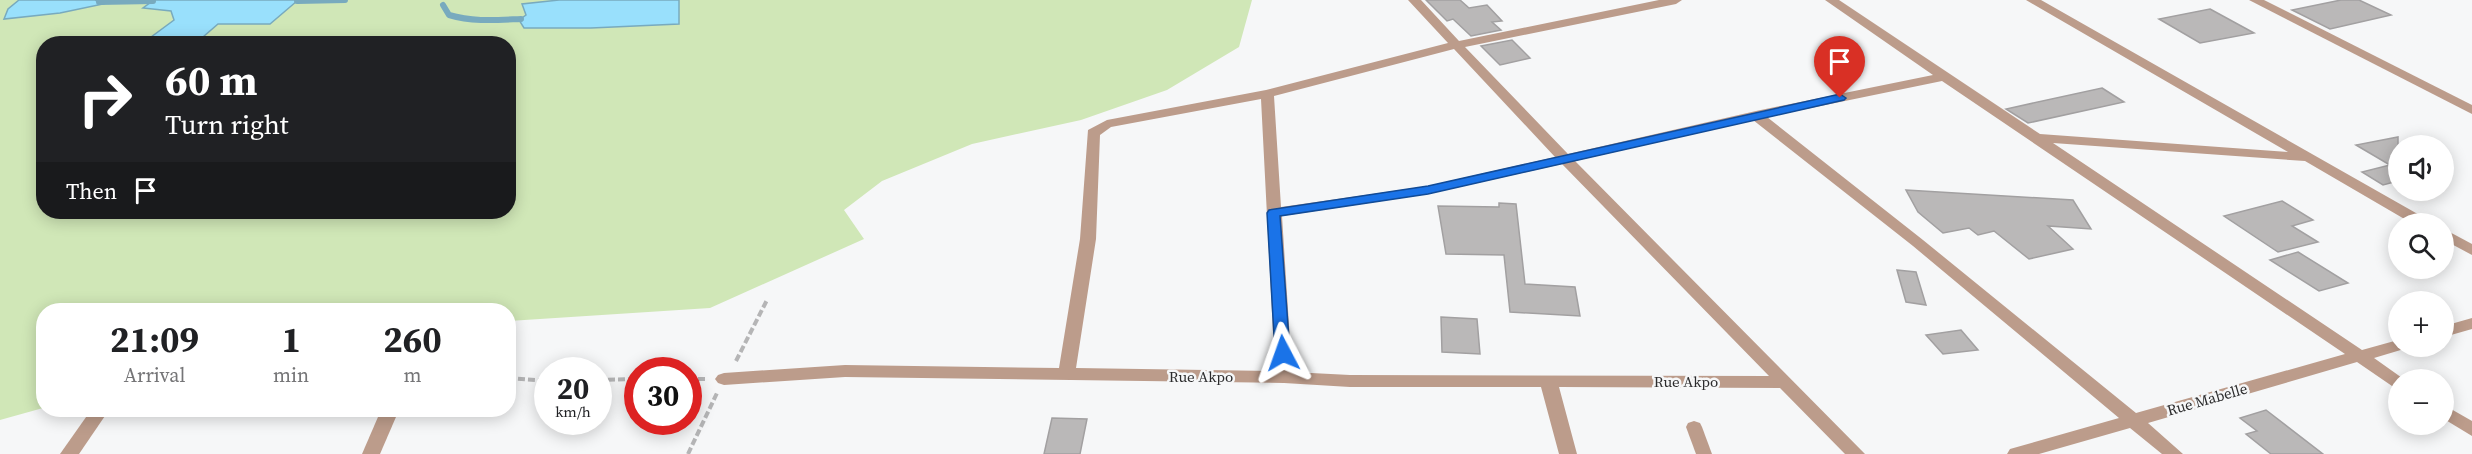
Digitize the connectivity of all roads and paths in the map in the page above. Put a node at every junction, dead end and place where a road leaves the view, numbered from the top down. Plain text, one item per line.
1 (1414, 0) edge
2 (1676, 0) edge
3 (1831, 0) edge
4 (2032, 0) edge
5 (2255, 0) edge
6 (1625, 4) edge
7 (1456, 45) junction
8 (1945, 76) junction
9 (1267, 93) junction
10 (2472, 110) edge
11 (1756, 115) junction
12 (2035, 138) junction
13 (2311, 158) junction
14 (1566, 160) junction
15 (1274, 213) junction
16 (2406, 213) edge
17 (2454, 240) edge
18 (2472, 250) edge
19 (2472, 323) edge
20 (2454, 329) edge
21 (2388, 348) edge
22 (2360, 356) junction
23 (1066, 375) junction
24 (2388, 375) edge
25 (1284, 377) junction
26 (516, 379) edge
27 (724, 379) dead end
28 (534, 380) edge
29 (1548, 380) junction
30 (1785, 382) junction
31 (95, 417) edge
32 (387, 417) edge
33 (2454, 418) edge
34 (2134, 420) junction
35 (1694, 427) dead end
36 (2472, 430) edge
37 (69, 454) edge
38 (371, 454) edge
39 (1568, 454) edge
40 (1704, 454) edge
41 (1856, 454) edge
42 (2016, 454) edge
43 (2174, 454) edge

1 - 7 street
2 - 6 street
3 - 8 street
4 - 13 street
5 - 10 street
6 - 7 street
7 - 9 street
7 - 14 street
8 - 11 street
8 - 12 street
9 - 15 street
9 - 23 street
11 - 14 street
11 - 34 street
12 - 13 street
12 - 22 street
13 - 16 street
14 - 15 street
14 - 30 street
15 - 25 street
17 - 18 street
19 - 20 street
21 - 22 street, Rue Mabelle
22 - 24 street
22 - 34 street, Rue Mabelle
23 - 25 street, Rue Akpo
23 - 27 street, Rue Akpo
25 - 29 street, Rue Akpo
26 - 28 path
29 - 30 street, Rue Akpo
29 - 39 street
30 - 41 street
31 - 37 street
32 - 38 street
33 - 36 street
34 - 42 street, Rue Mabelle
34 - 43 street
35 - 40 lane

